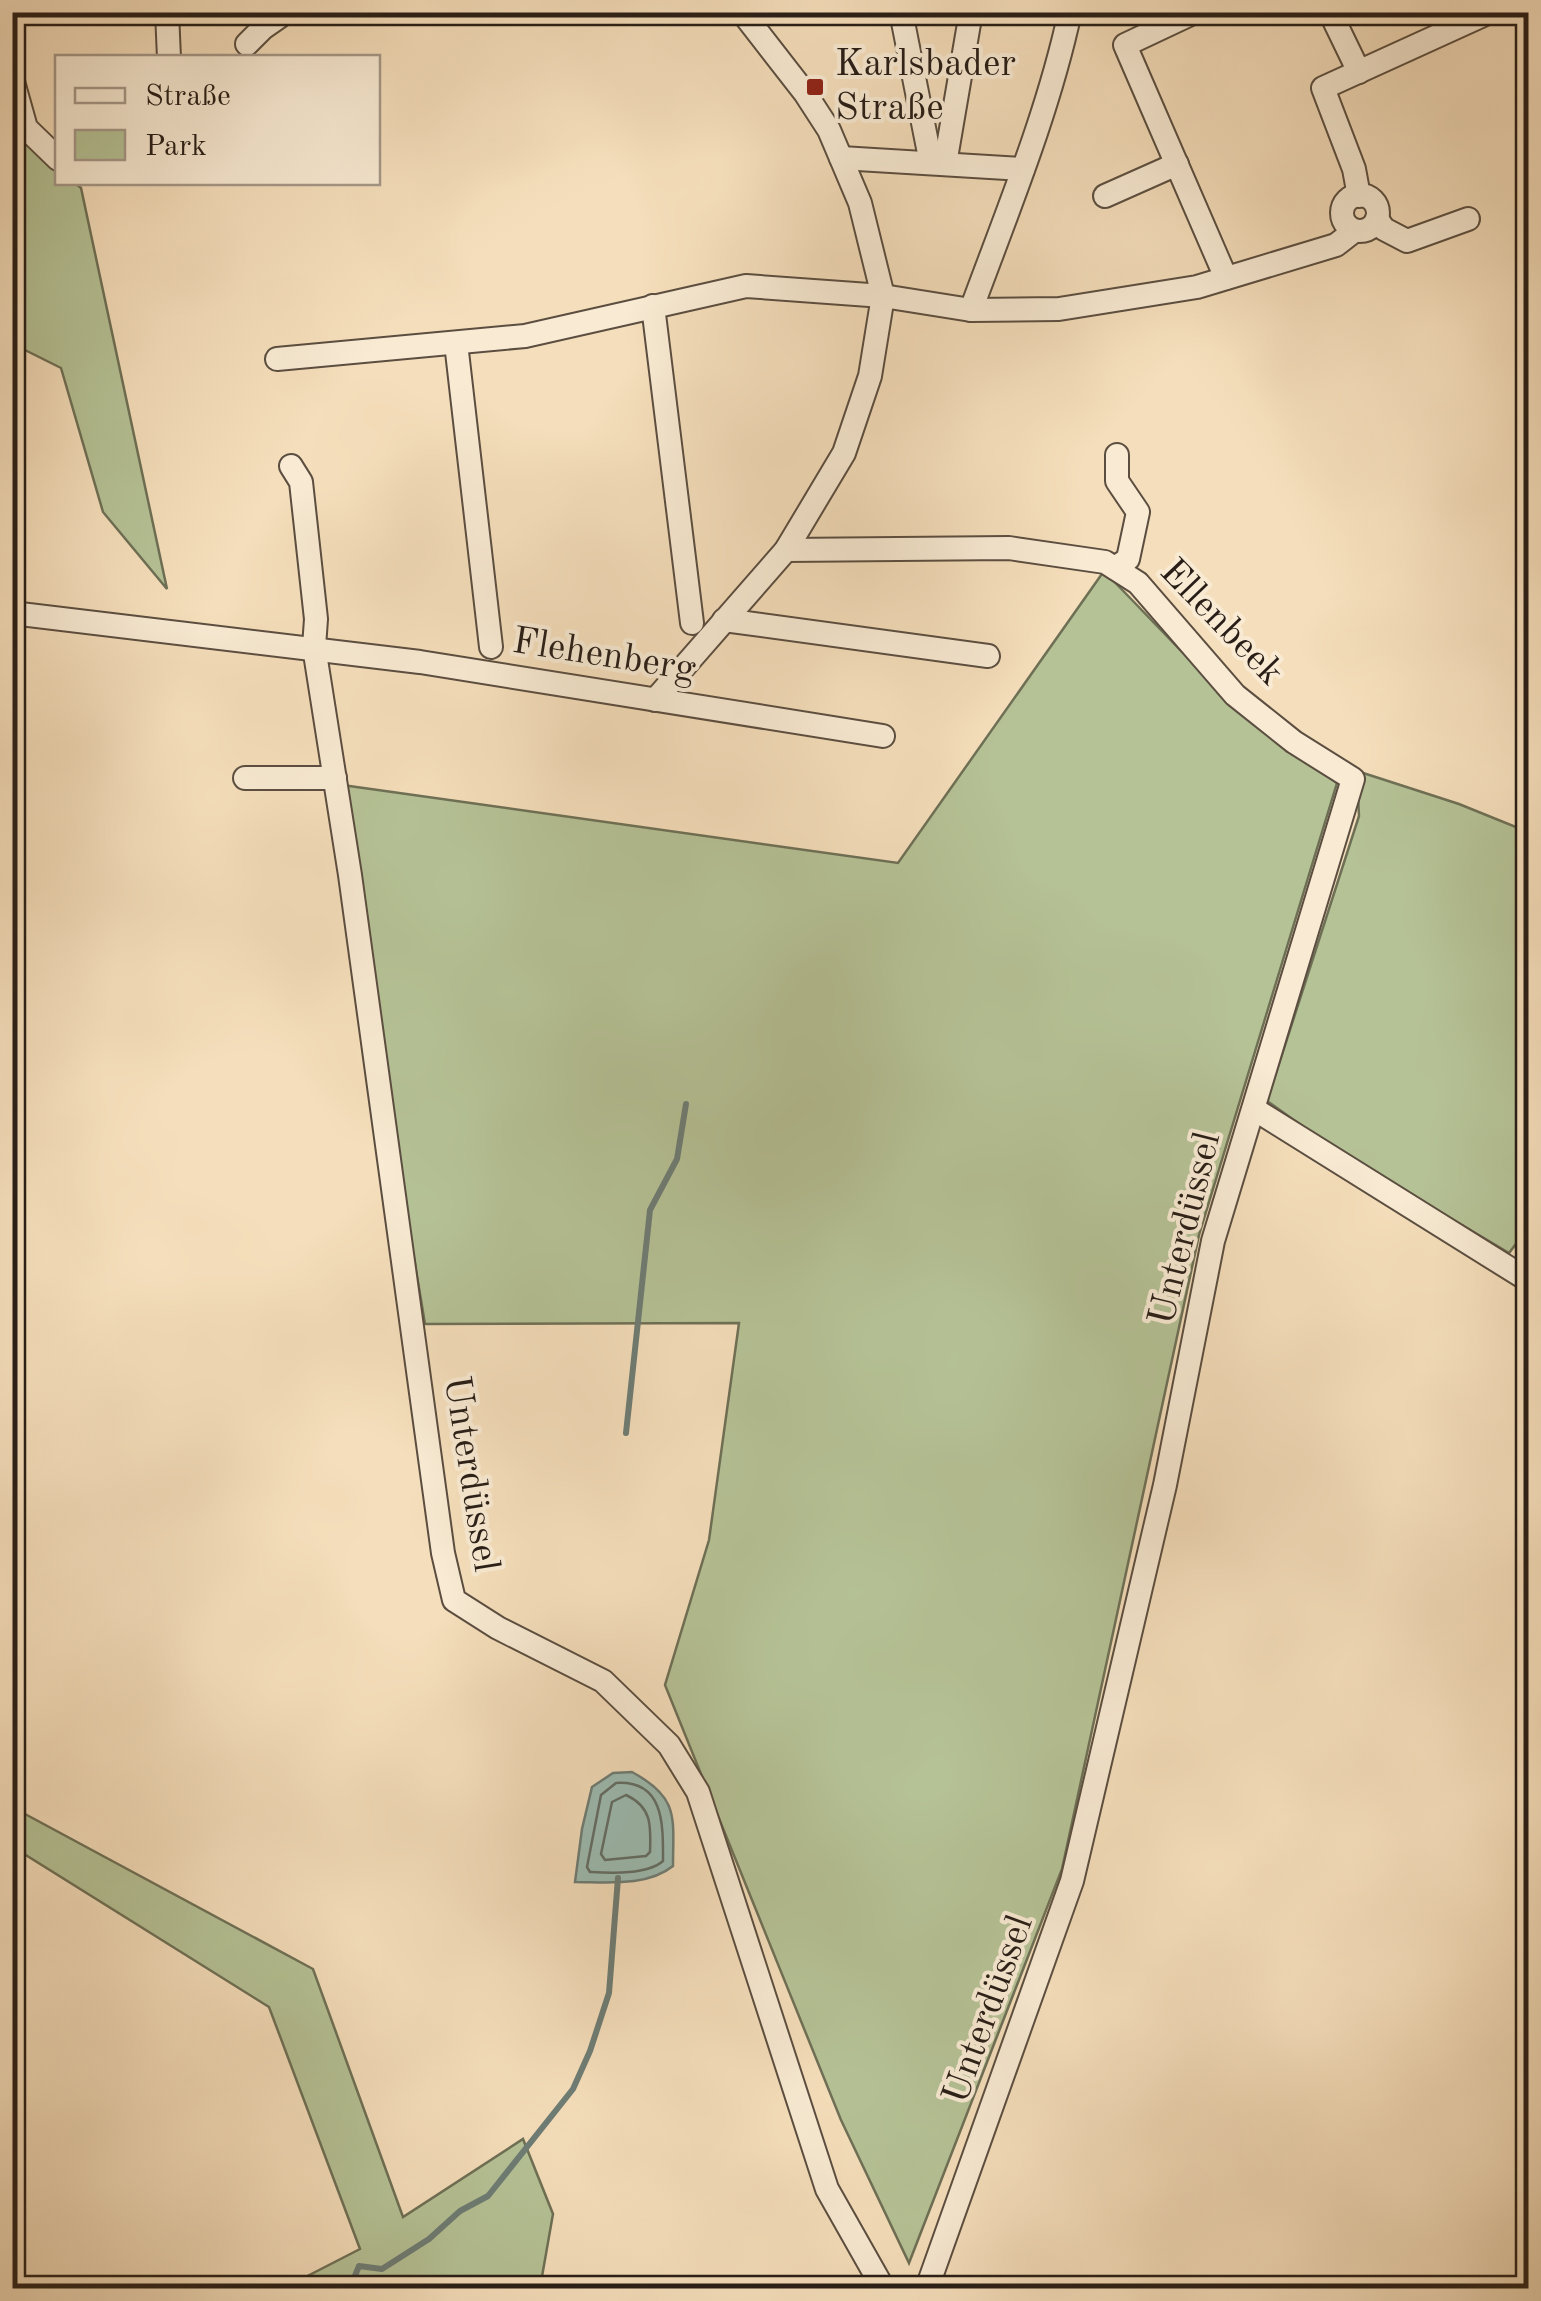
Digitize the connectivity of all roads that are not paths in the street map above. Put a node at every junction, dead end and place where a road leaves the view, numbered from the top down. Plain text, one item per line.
1 (167, 12) edge
2 (286, 12) edge
3 (742, 12) edge
4 (902, 12) edge
5 (971, 12) edge
6 (1070, 12) edge
7 (1195, 12) edge
8 (1330, 12) edge
9 (1490, 12) edge
10 (247, 44) dead end
11 (169, 55) edge
12 (1358, 72) junction
13 (12, 78) edge
14 (55, 156) edge
15 (841, 158) junction
16 (938, 164) junction
17 (1177, 164) junction
18 (1023, 169) junction
19 (1106, 196) dead end
20 (1359, 196) junction
21 (1468, 219) dead end
22 (1377, 220) junction
23 (1354, 232) junction
24 (1226, 278) junction
25 (882, 296) junction
26 (653, 306) junction
27 (970, 310) junction
28 (456, 343) junction
29 (277, 359) dead end
30 (1117, 456) dead end
31 (291, 466) dead end
32 (786, 550) junction
33 (1114, 568) junction
34 (12, 613) edge
35 (724, 620) junction
36 (692, 623) dead end
37 (314, 647) junction
38 (491, 647) dead end
39 (988, 656) dead end
40 (656, 700) junction
41 (883, 736) dead end
42 (245, 778) dead end
43 (334, 778) junction
44 (1353, 778) joint
45 (1254, 1109) junction
46 (1528, 1280) edge
47 (883, 2288) edge
48 (927, 2288) edge

1 - 11 street
2 - 10 street
3 - 15 street
4 - 16 street
5 - 16 street
6 - 18 street
7 - 17 street
8 - 12 street
9 - 12 street
12 - 20 street
13 - 14 street
15 - 16 street
15 - 25 street
16 - 18 street
17 - 19 street
17 - 24 street
18 - 27 street
20 - 22 street
20 - 23 street
21 - 22 street
22 - 23 street
23 - 24 street
24 - 27 street
25 - 26 street
25 - 27 street
25 - 32 street
26 - 28 street
26 - 36 street
28 - 29 street
28 - 38 street
30 - 33 street
31 - 37 street
32 - 33 street, Ellenbeek
32 - 35 street
33 - 44 street, Ellenbeek
34 - 37 street, Flehenberg
35 - 39 street
35 - 40 street
37 - 40 street, Flehenberg
37 - 43 street
40 - 41 street, Flehenberg
42 - 43 street
43 - 47 street, Unterdüssel
44 - 45 street, Unterdüssel
45 - 46 street, Unterdüssel
45 - 48 street, Unterdüssel

